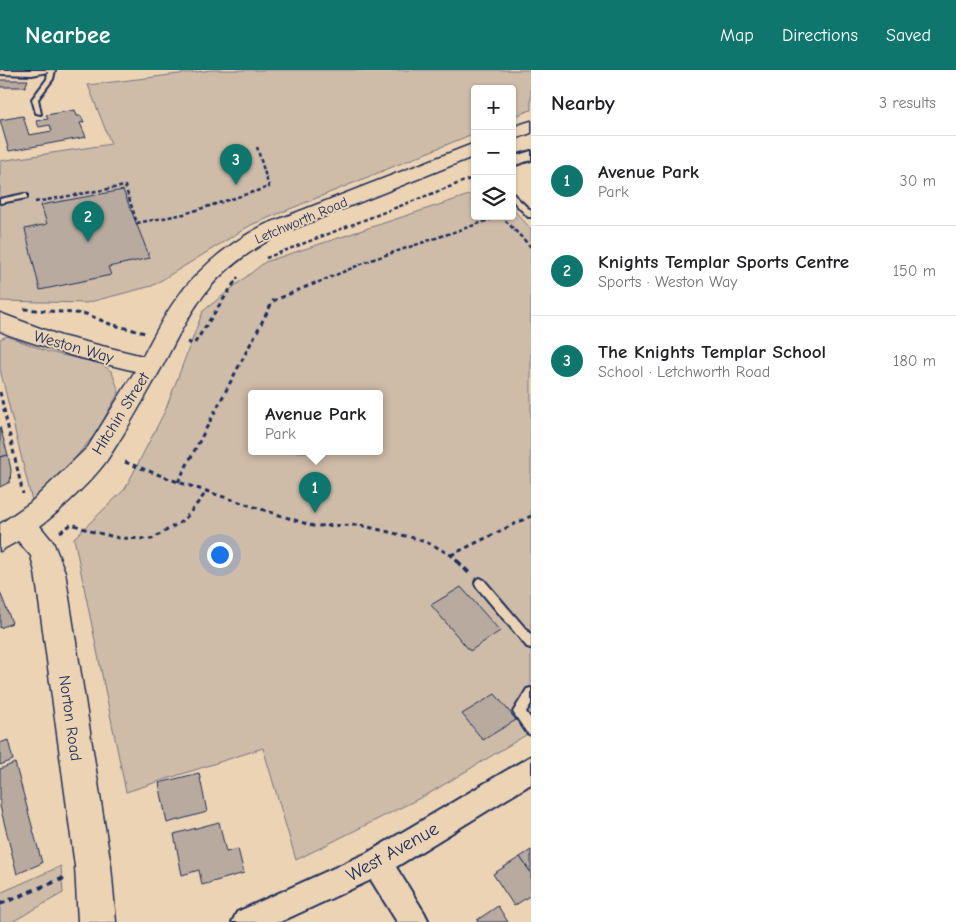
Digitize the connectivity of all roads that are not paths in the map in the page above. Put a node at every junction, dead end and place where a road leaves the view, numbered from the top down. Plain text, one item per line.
1 (52, 70) edge
2 (0, 72) edge
3 (40, 113) dead end
4 (531, 127) edge
5 (516, 133) edge
6 (471, 151) edge
7 (531, 155) edge
8 (516, 161) edge
9 (24, 196) dead end
10 (516, 199) edge
11 (0, 201) edge
12 (531, 215) edge
13 (7, 322) edge
14 (150, 366) junction
15 (21, 526) edge
16 (480, 583) road end
17 (531, 643) edge
18 (531, 693) edge
19 (531, 729) edge
20 (531, 769) edge
21 (377, 863) junction
22 (97, 922) edge
23 (247, 922) edge
24 (414, 922) edge

1 - 2 lane
1 - 3 lane
4 - 5 main road
6 - 14 main road, Letchworth Road
7 - 8 street
9 - 11 lane
10 - 12 lane
13 - 14 main road, Weston Way
14 - 15 main road, Hitchin Street
15 - 22 main road, Norton Road
16 - 17 lane
18 - 19 lane
20 - 21 street, West Avenue
21 - 23 street, West Avenue
21 - 24 street

